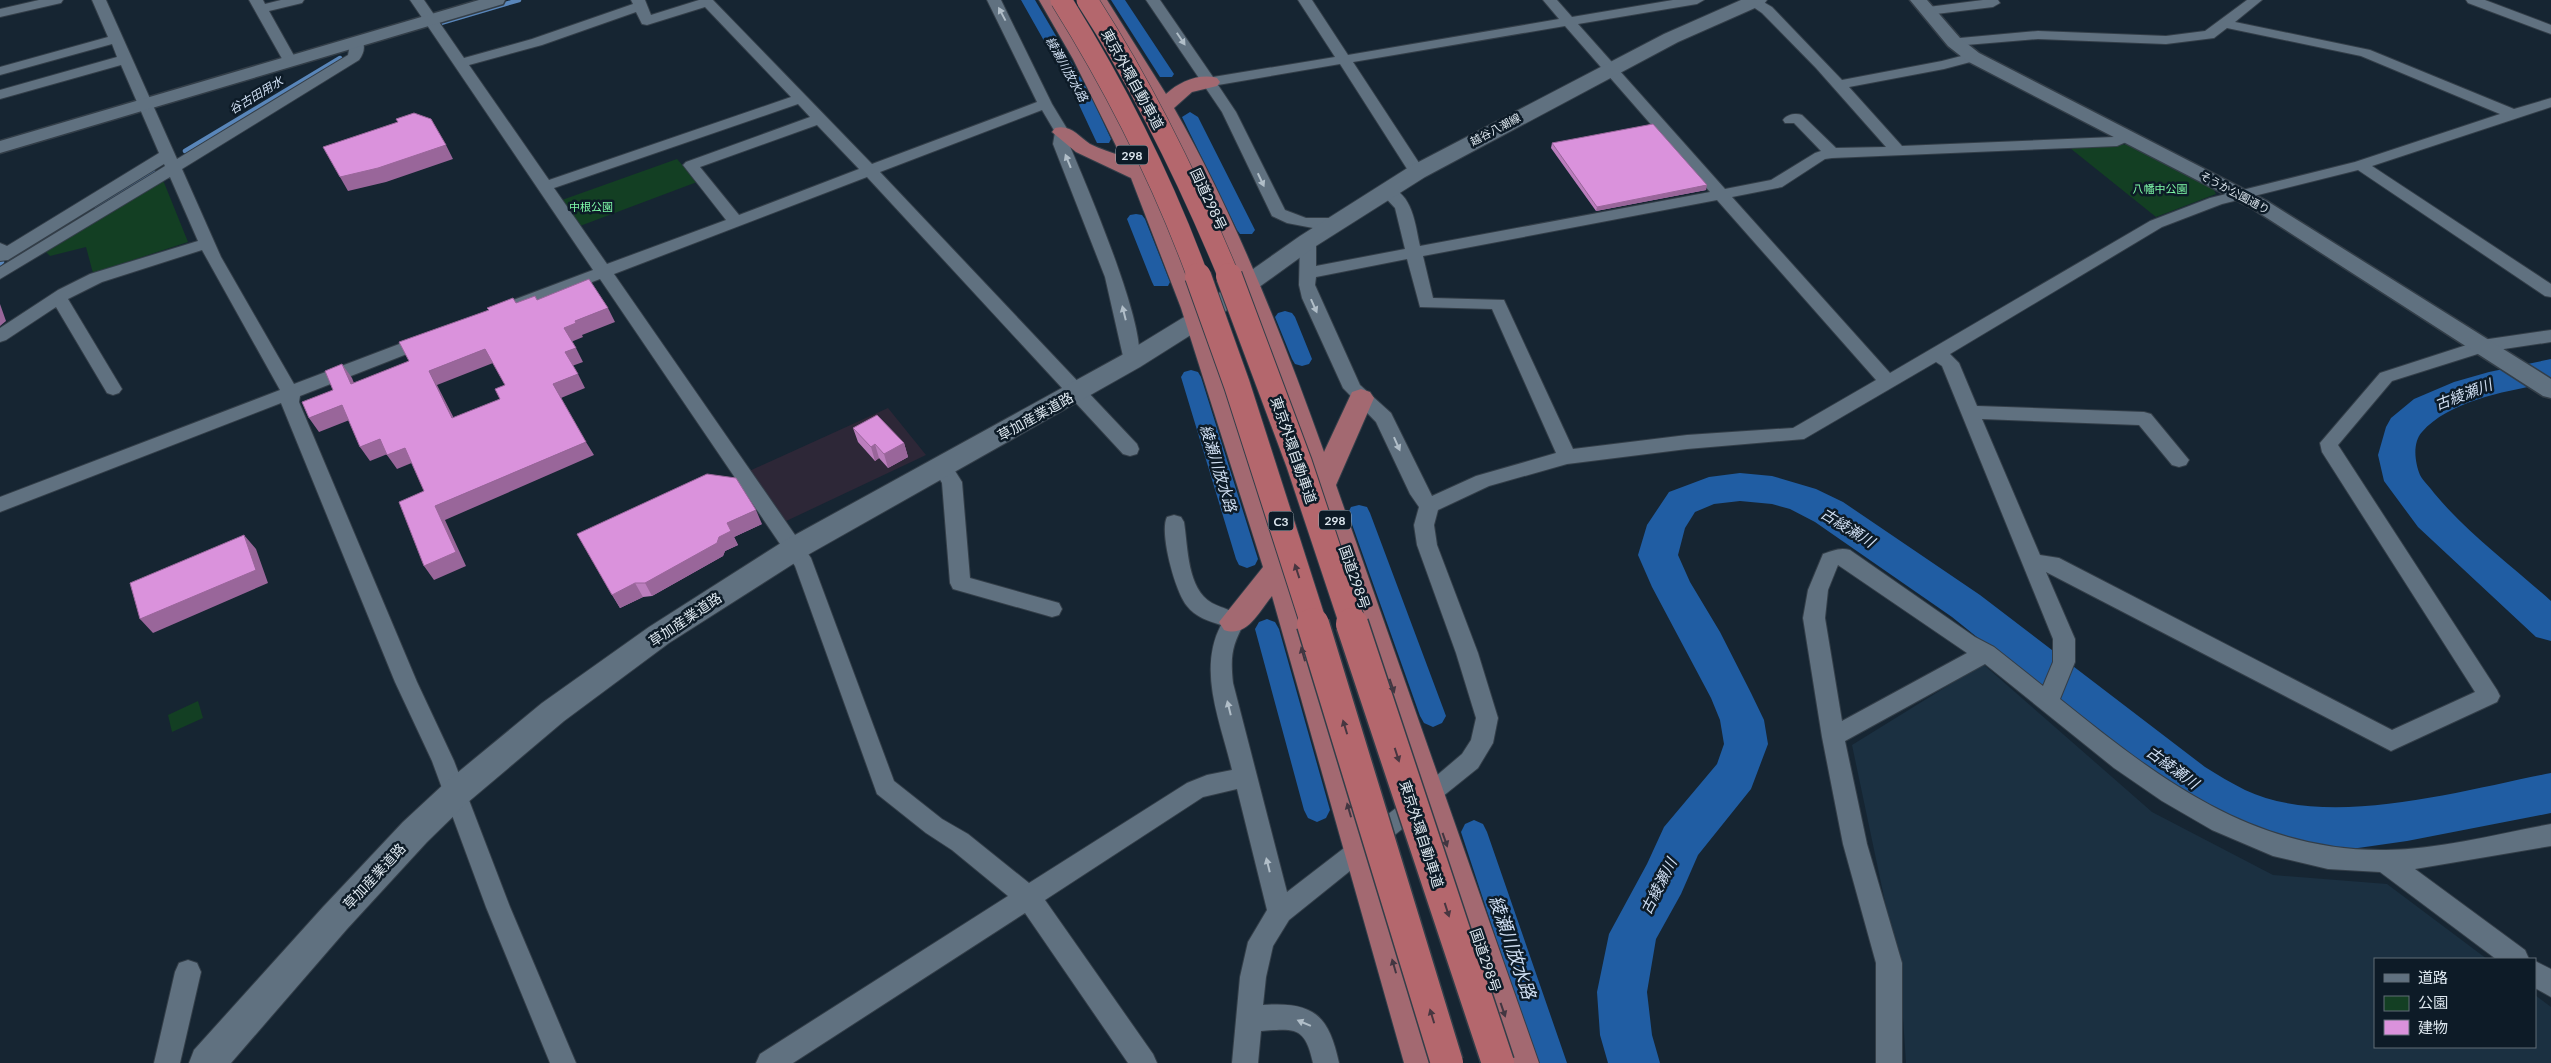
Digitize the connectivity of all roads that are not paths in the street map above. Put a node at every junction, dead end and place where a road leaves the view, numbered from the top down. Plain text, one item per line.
1 (56, 0) edge
2 (98, 0) edge
3 (297, 0) edge
4 (417, 0) edge
5 (497, 0) edge
6 (994, 0) edge
7 (1048, 0) edge
8 (1061, 0) edge
9 (1087, 0) edge
10 (1098, 0) edge
11 (1152, 0) edge
12 (1305, 0) edge
13 (1550, 0) edge
14 (1697, 0) edge
15 (1754, 0) edge
16 (1990, 0) edge
17 (2255, 0) edge
18 (2473, 0) edge
19 (707, 1) edge
20 (640, 3) edge
21 (259, 4) edge
22 (1923, 6) edge
23 (0, 13) edge
24 (431, 20) junction
25 (1568, 21) junction
26 (2226, 24) junction
27 (2551, 30) edge
28 (115, 39) junction
29 (356, 42) junction
30 (1954, 42) junction
31 (1973, 58) junction
32 (1342, 59) junction
33 (124, 60) junction
34 (290, 61) junction
35 (462, 63) junction
36 (1610, 70) junction
37 (0, 72) edge
38 (1210, 82) junction
39 (1838, 85) junction
40 (0, 95) edge
41 (801, 98) junction
42 (2551, 102) edge
43 (145, 104) junction
44 (1045, 104) junction
45 (1164, 107) junction
46 (2515, 115) junction
47 (820, 119) junction
48 (1790, 120) dead end
49 (1062, 132) junction
50 (2128, 136) junction
51 (0, 147) edge
52 (1898, 151) junction
53 (1832, 153) junction
54 (170, 162) junction
55 (2360, 165) junction
56 (868, 169) junction
57 (1417, 172) junction
58 (1142, 176) junction
59 (546, 186) junction
60 (1387, 190) junction
61 (2240, 194) junction
62 (1722, 196) junction
63 (735, 221) junction
64 (1336, 223) junction
65 (1308, 242) junction
66 (207, 243) junction
67 (0, 248) edge
68 (1416, 253) junction
69 (604, 271) junction
70 (1308, 273) junction
71 (0, 274) edge
72 (1248, 284) junction
73 (2551, 292) edge
74 (59, 298) junction
75 (493, 314) edge
76 (1197, 320) junction
77 (448, 332) edge
78 (0, 336) edge
79 (2551, 336) edge
80 (2489, 351) junction
81 (1936, 354) junction
82 (1130, 362) junction
83 (1888, 382) junction
84 (113, 389) dead end
85 (2551, 390) edge
86 (1076, 393) junction
87 (291, 394) junction
88 (1361, 398) junction
89 (1971, 412) junction
90 (1130, 449) dead end
91 (1567, 457) junction
92 (2178, 460) dead end
93 (943, 468) junction
94 (1323, 485) junction
95 (0, 505) edge
96 (1430, 506) junction
97 (1174, 522) dead end
98 (794, 549) junction
99 (2033, 563) junction
100 (1278, 569) junction
101 (1052, 609) dead end
102 (1234, 622) junction
103 (1986, 653) junction
104 (2050, 696) junction
105 (1833, 737) junction
106 (1246, 777) junction
107 (456, 793) junction
108 (1430, 795) junction
109 (2551, 835) edge
110 (1361, 850) junction
111 (2386, 861) junction
112 (1029, 898) junction
113 (1280, 912) junction
114 (2515, 958) edge
115 (188, 972) dead end
116 (2536, 974) edge
117 (2551, 985) edge
118 (1250, 1019) junction
119 (167, 1063) edge
120 (207, 1063) edge
121 (563, 1063) edge
122 (769, 1063) edge
123 (1144, 1063) edge
124 (1244, 1063) edge
125 (1326, 1063) edge
126 (1422, 1063) edge
127 (1446, 1063) edge
128 (1498, 1063) edge
129 (1521, 1063) edge
130 (1889, 1063) edge

1 - 23 street
2 - 28 street
3 - 21 street
4 - 24 street
5 - 24 street
44 -> 6 street
7 - 58 highway, 298
127 -> 8 highway, 東京外環自動車道 / C3, bridge
9 -> 128 highway, 東京外環自動車道, bridge
10 - 45 highway, 国道298号 / 298
11 -> 38 street
12 - 32 street
13 - 25 street
14 - 25 street
15 - 36 main road, 越谷八潮線
15 - 39 street
16 - 22 street
17 - 26 street
18 - 27 street
19 - 20 street
19 - 41 street
20 - 35 street
21 - 34 street
22 - 30 street, そうか公園通り
24 - 29 street
24 - 35 street
25 - 32 street
25 - 36 street
26 - 30 street
26 - 46 street
28 - 33 street
28 - 37 street
29 - 34 street
29 - 54 street
30 - 31 street, そうか公園通り
31 - 39 street
31 - 50 street, そうか公園通り
32 - 38 street
32 - 57 street
33 - 40 street
33 - 43 street
34 - 43 street
35 - 59 street
36 - 57 main road, 越谷八潮線
36 - 62 street
38 - 45 highway
38 -> 64 street
39 - 52 street
41 - 47 street
41 - 59 street
42 - 46 street
43 - 51 street
43 - 54 street
44 - 49 street
44 - 56 street
45 - 72 highway, 国道298号 / 298
46 - 55 street
47 - 56 street
47 - 63 street
48 - 53 street
49 - 58 highway
82 -> 49 street
50 - 52 street
50 - 61 street, そうか公園通り
52 - 53 street
53 - 62 street
54 - 66 street
54 - 67 street
54 - 71 street
55 - 61 street
55 - 73 street
56 - 63 street
56 - 86 street
57 - 60 main road, 越谷八潮線
58 - 76 highway, 298
59 - 69 street
60 - 64 main road, 越谷八潮線
60 - 68 street
61 - 80 street, そうか公園通り
61 - 81 street
62 - 68 street
62 - 83 street
63 - 69 street
64 - 65 main road, 越谷八潮線
65 - 70 street
65 - 72 main road, 越谷八潮線
66 - 74 street
66 - 87 street
68 - 70 street
68 - 91 street
69 - 75 street
69 - 98 street
70 -> 88 street
72 - 76 main road, 草加産業道路
72 - 94 highway, 国道298号 / 298
74 - 78 street
74 - 84 street
76 - 82 main road, 草加産業道路
76 - 100 highway, 298
77 - 87 street
79 - 80 street
80 - 85 street, そうか公園通り
80 - 99 street
81 - 83 street
81 - 89 street
82 - 86 main road, 草加産業道路
83 - 91 street
86 - 90 street
86 - 93 main road, 草加産業道路
87 - 95 street
87 - 107 street
88 - 94 highway
88 -> 96 street
89 - 92 street
89 - 99 street
91 - 96 street
93 - 98 main road, 草加産業道路
93 - 101 street
94 -> 108 highway, 国道298号 / 298
96 - 108 street
97 - 102 street
98 - 107 main road, 草加産業道路
98 - 112 street
99 - 104 street
100 - 102 highway
110 -> 100 highway, 298
106 -> 102 street
103 - 104 street
103 - 105 street
103 - 105 street
104 - 111 street
105 - 130 street
106 - 112 street
113 -> 106 street
107 - 120 main road, 草加産業道路
107 - 121 street
108 - 110 street
108 -> 129 highway, 国道298号 / 298
109 - 111 street
110 - 113 street
126 -> 110 highway, 298
111 - 114 street
112 - 122 street
112 - 123 street
113 - 118 street
115 - 119 street
116 - 117 street
118 - 124 street
125 -> 118 street

